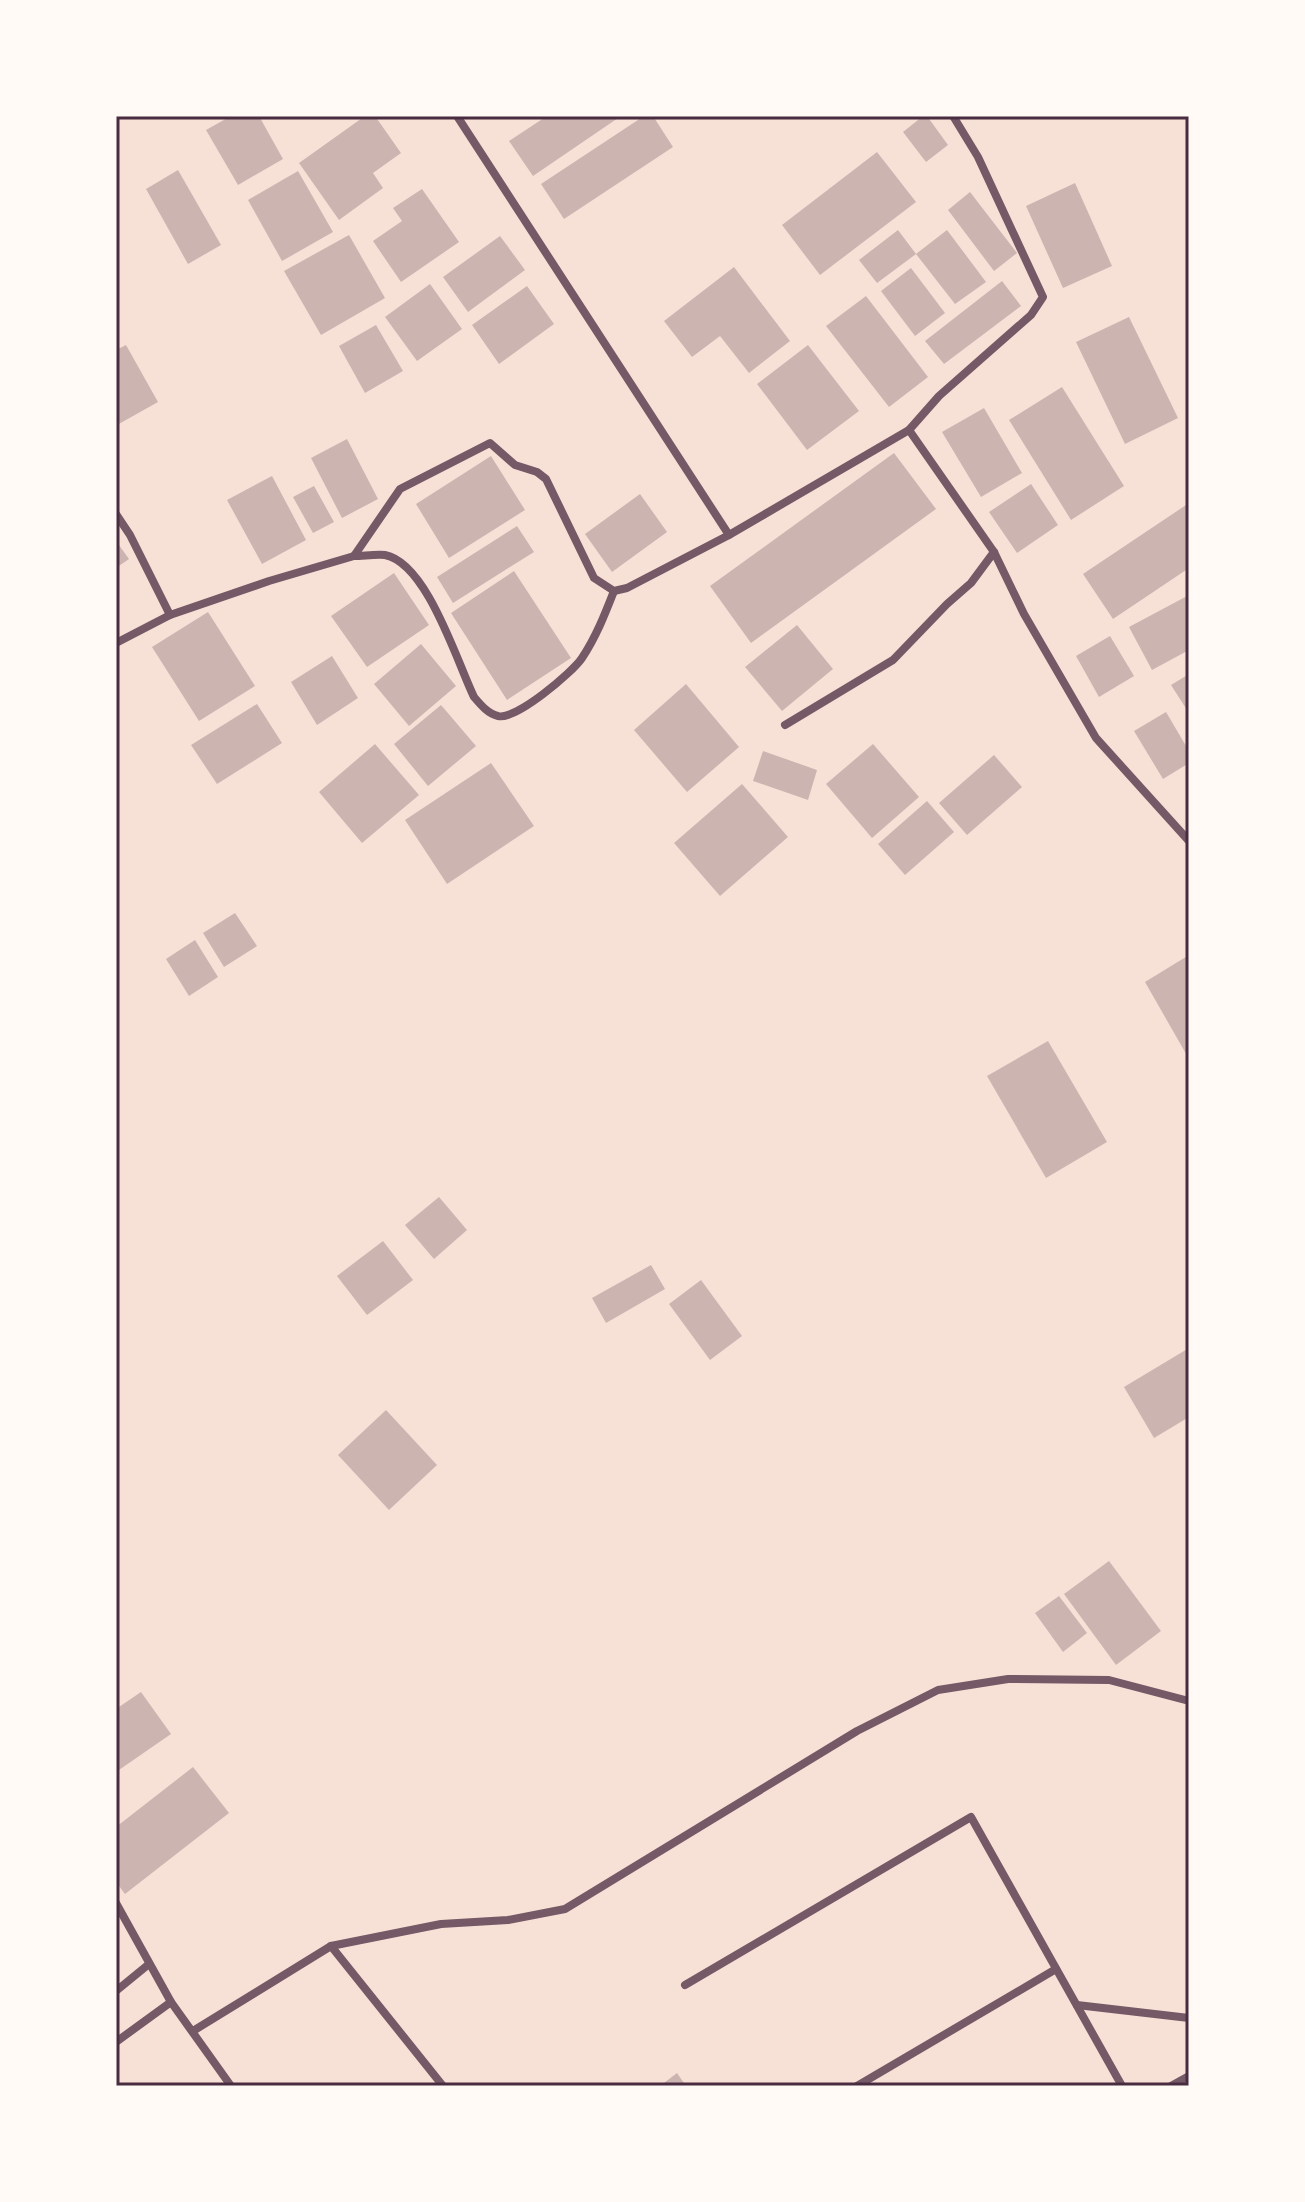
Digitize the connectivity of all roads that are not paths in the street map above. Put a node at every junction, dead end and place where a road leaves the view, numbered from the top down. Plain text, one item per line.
1 (457, 116) edge
2 (953, 116) edge
3 (909, 430) junction
4 (116, 514) edge
5 (729, 535) junction
6 (994, 552) junction
7 (354, 556) junction
8 (614, 591) junction
9 (170, 615) junction
10 (116, 643) edge
11 (785, 725) dead end
12 (1189, 841) edge
13 (1189, 1701) edge
14 (116, 1903) edge
15 (331, 1946) junction
16 (149, 1964) junction
17 (1056, 1969) junction
18 (685, 1985) dead end
19 (116, 1991) edge
20 (171, 2002) junction
21 (1077, 2005) junction
22 (1189, 2018) edge
23 (193, 2031) junction
24 (116, 2042) edge
25 (1189, 2076) edge
26 (231, 2086) edge
27 (443, 2086) edge
28 (857, 2086) edge
29 (1122, 2086) edge
30 (1171, 2086) edge

1 - 5 street
2 - 3 street
3 - 5 street
3 - 6 street
4 - 9 street
5 - 8 street
6 - 11 street
6 - 12 street
7 - 8 street
7 - 8 street
7 - 9 street
9 - 10 street
13 - 15 street
14 - 16 street
15 - 23 street
15 - 27 street
16 - 19 street
16 - 20 street
17 - 18 street
17 - 21 street
17 - 28 street
20 - 23 street
20 - 24 street
21 - 22 street
21 - 29 street
23 - 26 street
25 - 30 street

